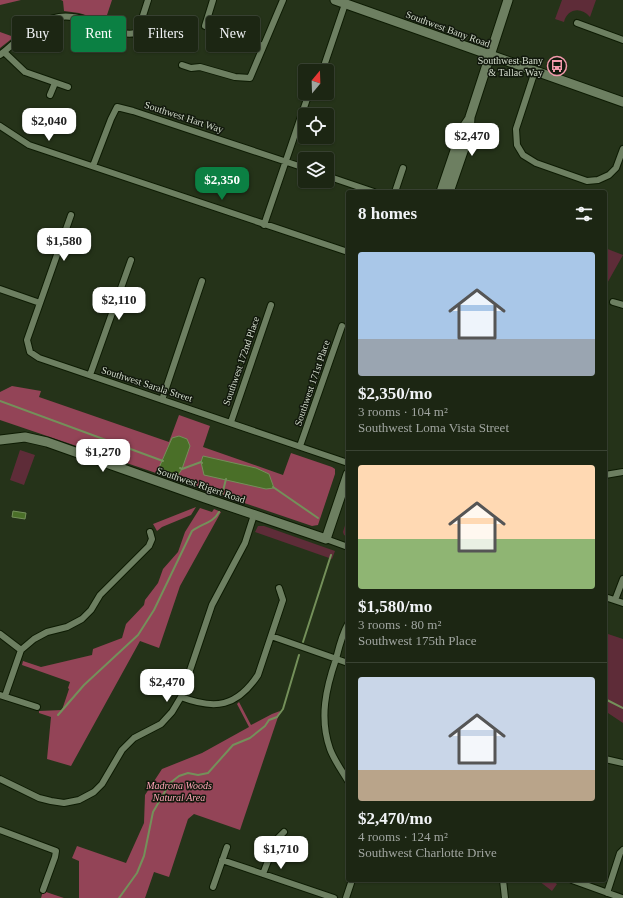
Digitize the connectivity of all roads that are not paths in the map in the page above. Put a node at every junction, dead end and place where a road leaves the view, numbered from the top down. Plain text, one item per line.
1 (148, 0) edge
2 (213, 0) edge
3 (283, 0) edge
4 (334, 0) edge
5 (508, 0) edge
6 (345, 4) junction
7 (577, 23) dead end
8 (623, 40) edge
9 (263, 46) junction
10 (2, 54) edge
11 (490, 56) junction
12 (325, 64) edge
13 (182, 65) dead end
14 (535, 72) junction
15 (55, 83) junction
16 (68, 87) dead end
17 (50, 95) dead end
18 (307, 100) edge
19 (623, 102) edge
20 (470, 117) junction
21 (0, 126) edge
22 (623, 149) edge
23 (286, 162) junction
24 (93, 166) junction
25 (298, 166) edge
26 (403, 168) dead end
27 (334, 178) edge
28 (368, 190) edge
29 (396, 190) edge
30 (442, 190) edge
31 (450, 190) edge
32 (71, 215) dead end
33 (264, 224) junction
34 (346, 251) edge
35 (131, 260) dead end
36 (202, 282) dead end
37 (0, 288) edge
38 (613, 302) dead end
39 (40, 303) junction
40 (271, 305) dead end
41 (623, 305) edge
42 (342, 326) dead end
43 (90, 375) junction
44 (162, 400) junction
45 (231, 422) junction
46 (0, 440) edge
47 (300, 446) junction
48 (346, 461) edge
49 (623, 472) edge
50 (607, 475) edge
51 (346, 480) edge
52 (254, 515) junction
53 (150, 532) dead end
54 (326, 539) junction
55 (346, 546) edge
56 (623, 579) edge
57 (279, 588) dead end
58 (607, 598) edge
59 (616, 600) junction
60 (623, 603) edge
61 (346, 630) edge
62 (0, 634) edge
63 (271, 636) junction
64 (21, 650) junction
65 (336, 659) junction
66 (346, 662) edge
67 (2, 695) edge
68 (181, 697) junction
69 (36, 707) dead end
70 (607, 759) edge
71 (623, 763) edge
72 (346, 777) edge
73 (0, 779) edge
74 (0, 830) edge
75 (284, 832) dead end
76 (227, 847) dead end
77 (623, 850) edge
78 (222, 860) junction
79 (263, 874) junction
80 (351, 882) edge
81 (503, 882) edge
82 (577, 882) edge
83 (213, 887) dead end
84 (43, 890) dead end
85 (607, 893) junction
86 (334, 898) edge
87 (346, 898) edge
88 (505, 898) edge
89 (622, 898) edge

1 - 10 street
2 - 9 street
3 - 9 street
4 - 6 main road, Southwest Bany Road
5 - 11 main road
6 - 11 main road, Southwest Bany Road
6 - 12 street
7 - 8 street
9 - 13 street
10 - 15 street
11 - 14 main road, Southwest Bany Road
11 - 20 main road
14 - 19 main road, Southwest Bany Road
14 - 22 street
15 - 16 street
15 - 17 street
18 - 23 street
20 - 30 main road
20 - 31 main road
21 - 24 street
23 - 24 street, Southwest Hart Way
23 - 25 street, Southwest Hart Way
23 - 33 street
24 - 33 street
26 - 29 street
27 - 28 street
32 - 39 street
33 - 34 street
35 - 43 street
36 - 44 street
37 - 39 street
38 - 41 street
39 - 43 street, Southwest Sarala Street
40 - 45 street, Southwest 172nd Place
42 - 47 street, Southwest 171st Place
43 - 44 street, Southwest Sarala Street
44 - 45 street, Southwest Sarala Street
45 - 47 street, Southwest Sarala Street
46 - 52 main road, Southwest Rigert Road
47 - 48 street, Southwest Sarala Street
49 - 50 street
51 - 54 main road
52 - 54 main road, Southwest Rigert Road
52 - 68 street
53 - 64 street
54 - 55 street, Southwest Rigert Road
56 - 59 street
57 - 63 street
58 - 59 street
59 - 60 street
61 - 65 street
62 - 64 street
63 - 65 street
63 - 68 street
64 - 67 street
65 - 66 street
65 - 72 street
67 - 69 street
68 - 73 street
70 - 71 street
74 - 84 street
75 - 79 street
76 - 78 street
77 - 85 street
78 - 79 street
78 - 83 street
79 - 86 street
80 - 87 street
81 - 88 street
82 - 85 street
85 - 89 street

